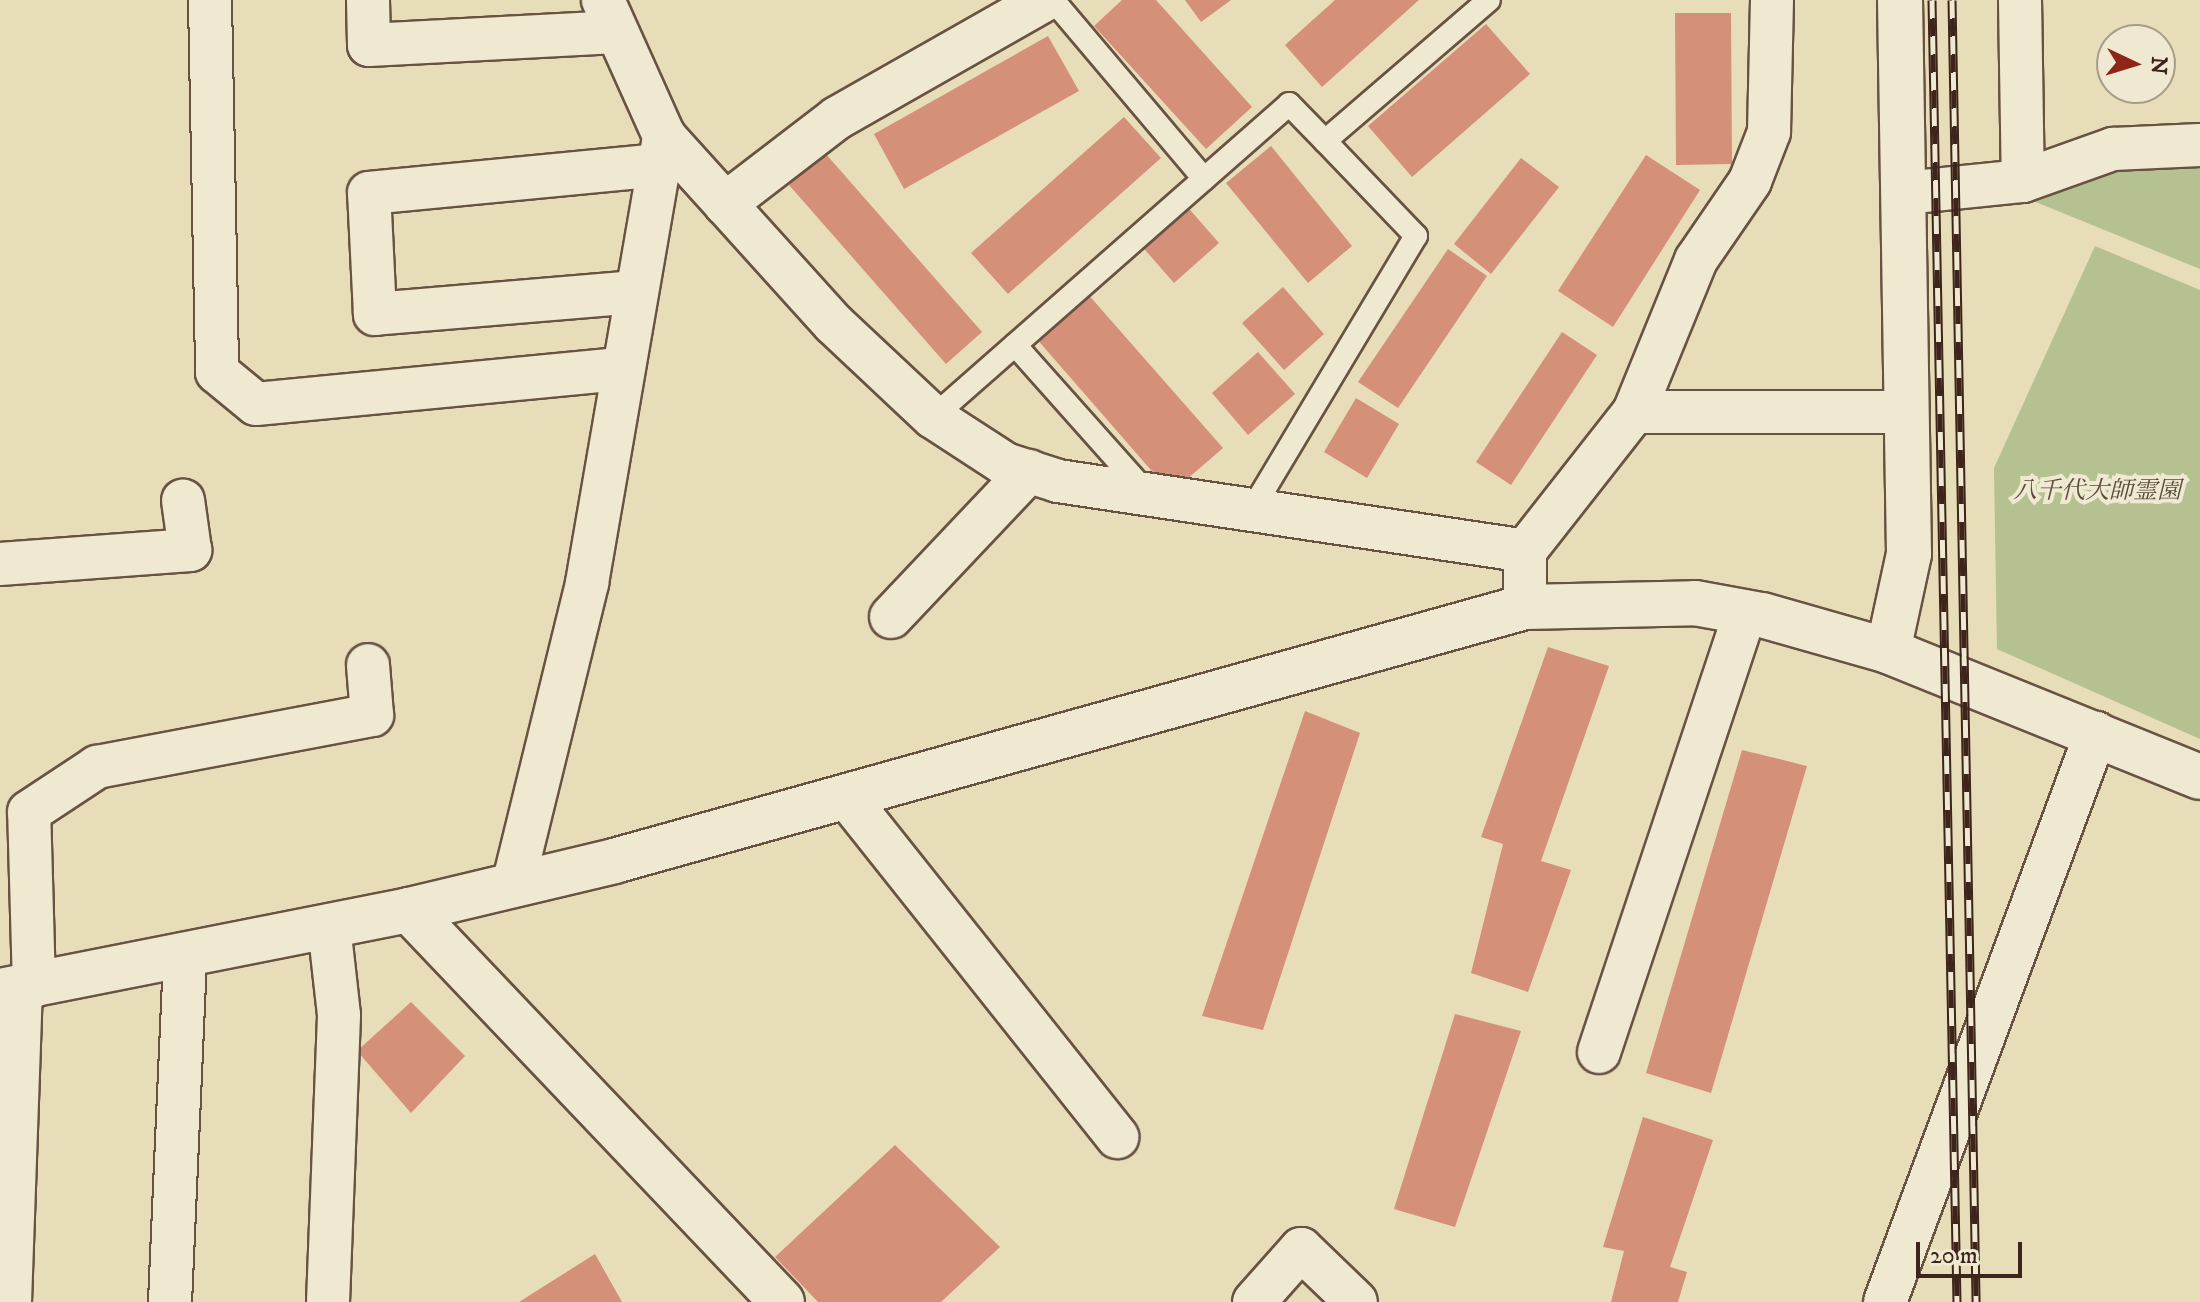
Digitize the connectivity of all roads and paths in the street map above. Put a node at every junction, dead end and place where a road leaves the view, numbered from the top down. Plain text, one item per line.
1 (210, 0) edge
2 (368, 0) edge
3 (1045, 0) edge
4 (1053, 0) edge
5 (1489, 0) edge
6 (1772, 0) edge
7 (1900, 0) edge
8 (2020, 0) edge
9 (610, 16) edge
10 (1325, 141) junction
11 (2200, 145) edge
12 (662, 150) junction
13 (1204, 179) junction
14 (2023, 181) junction
15 (1904, 193) junction
16 (725, 204) junction
17 (636, 292) junction
18 (1015, 345) junction
19 (622, 369) junction
20 (1634, 412) junction
21 (1907, 412) junction
22 (933, 417) junction
23 (1029, 471) junction
24 (1152, 499) junction
25 (183, 500) dead end
26 (1250, 513) junction
27 (1525, 551) junction
28 (0, 564) edge
29 (1525, 607) junction
30 (1745, 612) junction
31 (891, 617) dead end
32 (1888, 651) junction
33 (368, 665) dead end
34 (2096, 733) junction
35 (2200, 777) edge
36 (846, 796) junction
37 (513, 885) junction
38 (409, 910) junction
39 (329, 926) junction
40 (185, 955) junction
41 (19, 988) edge
42 (1599, 1052) dead end
43 (1117, 1137) dead end
44 (10, 1302) edge
45 (170, 1302) edge
46 (328, 1302) edge
47 (782, 1302) edge
48 (1254, 1302) edge
49 (1356, 1302) edge
50 (1885, 1302) edge

1 - 19 street
2 - 9 street
3 - 16 street
4 - 13 lane
5 - 10 lane
6 - 20 street
7 - 15 street
8 - 14 street
9 - 12 street
10 - 13 lane
10 - 26 lane
11 - 14 street
12 - 16 street
12 - 17 street
12 - 17 street
13 - 18 lane
14 - 15 street
15 - 21 street
16 - 22 street
17 - 19 street
18 - 22 lane
18 - 24 lane
19 - 37 street
20 - 21 street
20 - 27 street
21 - 32 street
22 - 23 street
23 - 24 street
23 - 31 street
24 - 26 street
25 - 28 street
26 - 27 street
27 - 29 street
29 - 30 street
29 - 36 street
30 - 32 street
30 - 42 street
32 - 34 street
33 - 41 street
34 - 35 street
34 - 50 street
36 - 37 street
36 - 43 street
37 - 38 street
38 - 39 street
38 - 47 street
39 - 40 street
39 - 46 street
40 - 41 street
40 - 45 street
41 - 44 street
48 - 49 street

